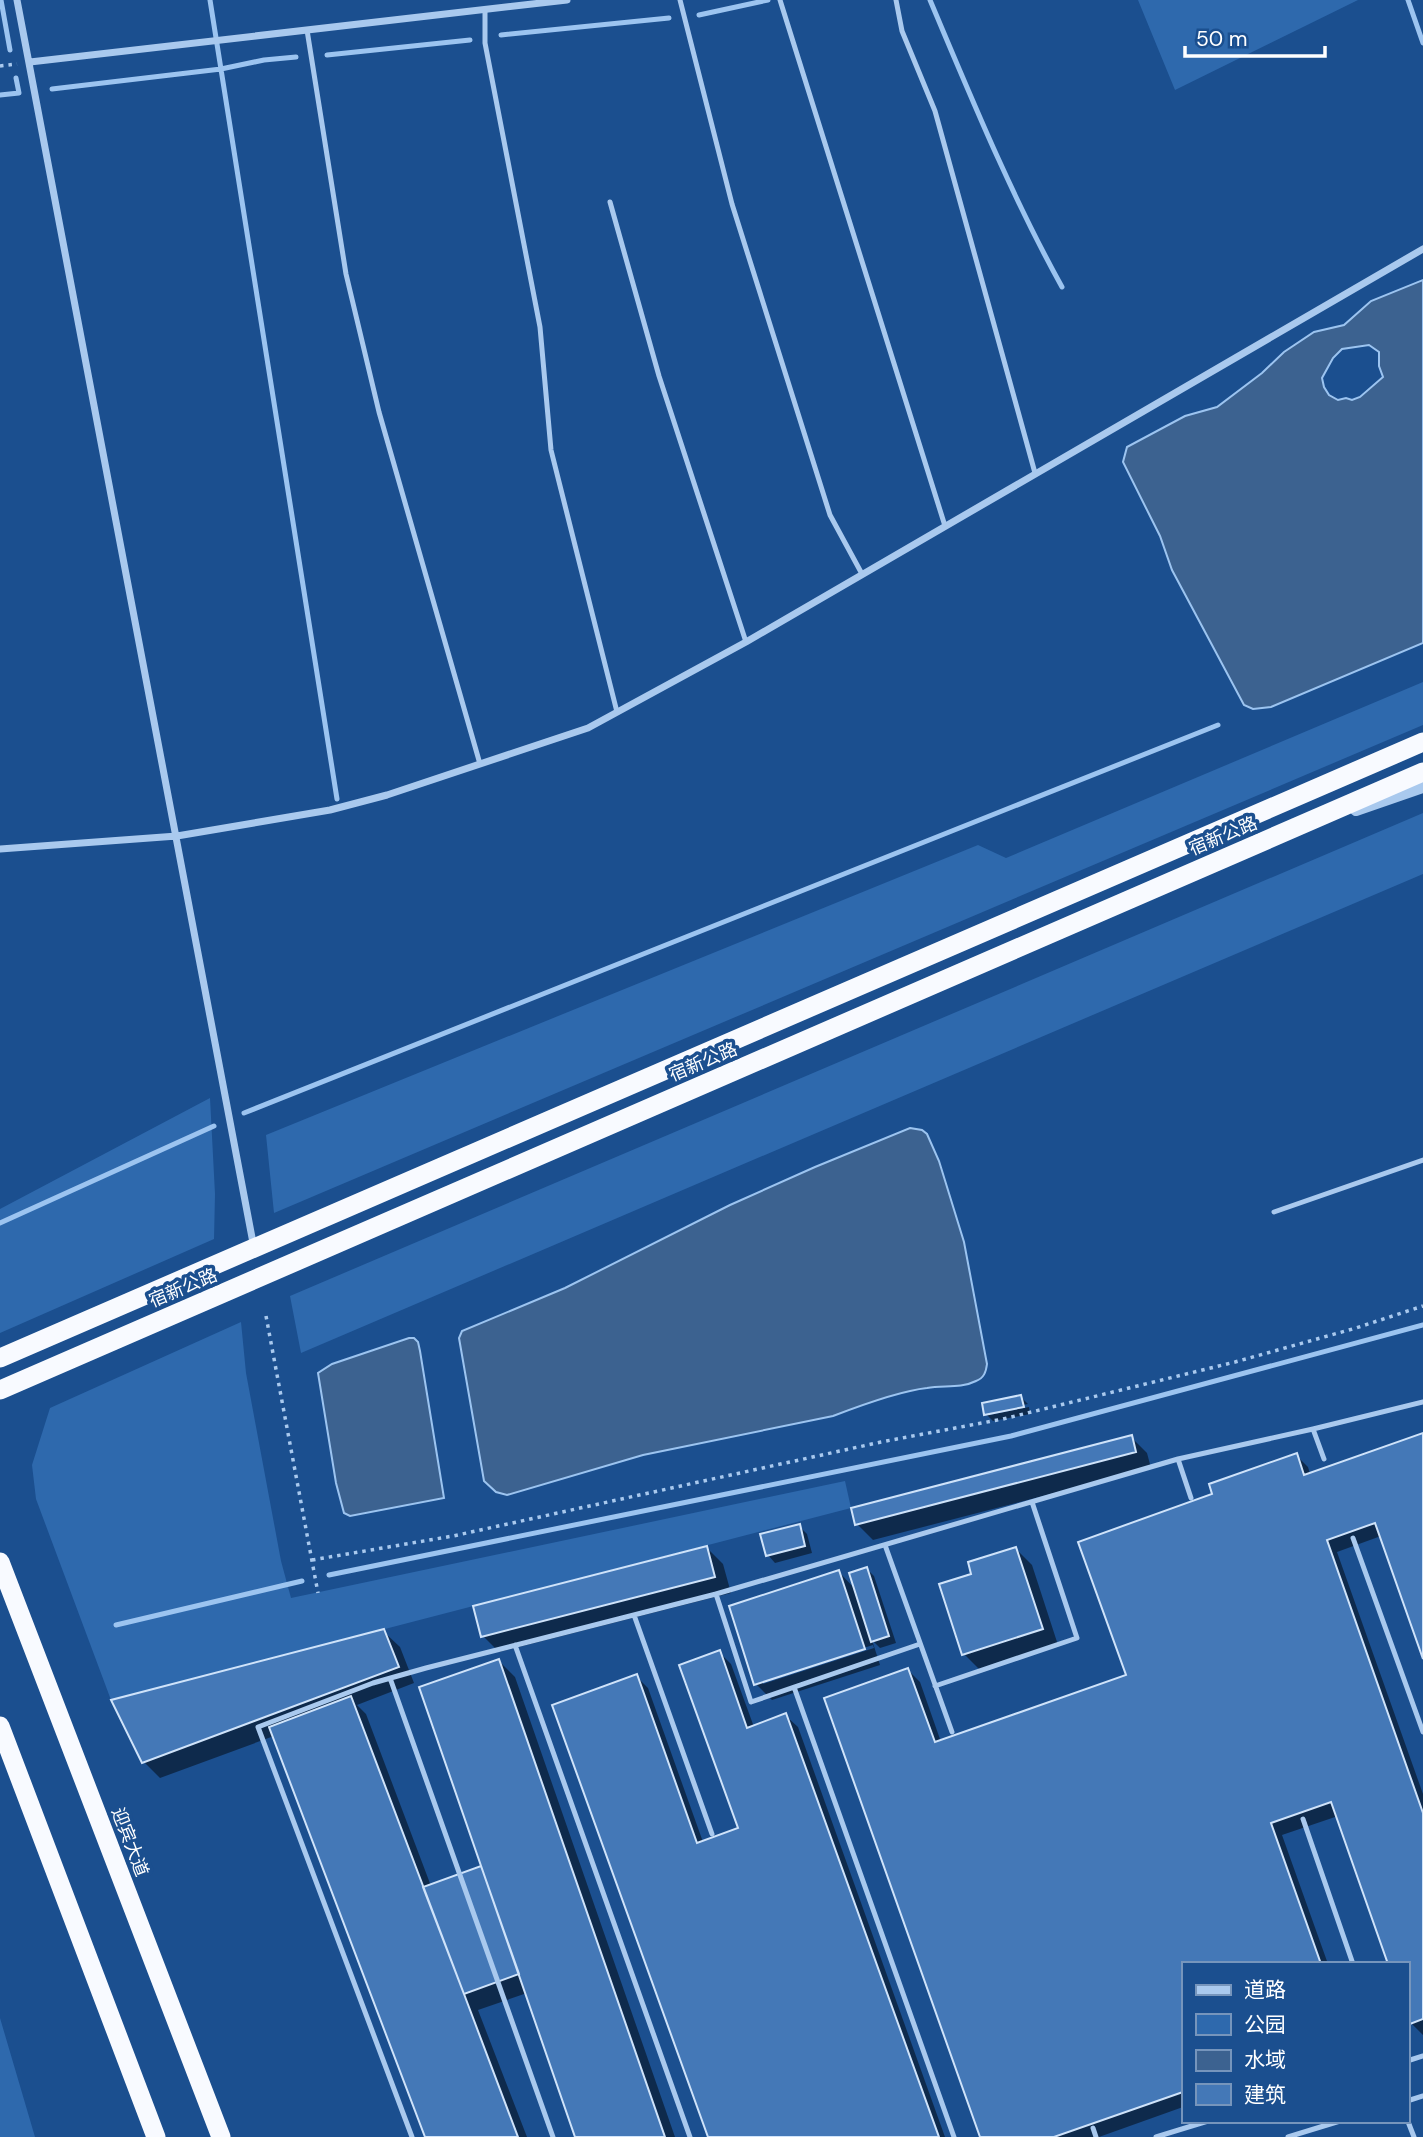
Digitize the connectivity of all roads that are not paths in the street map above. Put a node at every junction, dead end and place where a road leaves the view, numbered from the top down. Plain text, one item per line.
1 (17, 0) edge
2 (567, 0) edge
3 (680, 0) edge
4 (780, 0) edge
5 (896, 0) edge
6 (485, 9) junction
7 (307, 30) junction
8 (30, 62) junction
9 (610, 202) dead end
10 (1423, 249) edge
11 (1035, 474) junction
12 (945, 526) junction
13 (862, 575) junction
14 (746, 642) junction
15 (617, 712) junction
16 (1423, 742) edge
17 (480, 764) junction
18 (1423, 772) edge
19 (1423, 787) edge
20 (177, 836) junction
21 (0, 849) edge
22 (1241, 851) junction
23 (1423, 1160) edge
24 (1274, 1212) dead end
25 (254, 1248) junction
26 (0, 1358) edge
27 (0, 1390) edge
28 (1423, 1402) edge
29 (1313, 1429) junction
30 (1178, 1458) junction
31 (1324, 1459) dead end
32 (1191, 1498) dead end
33 (1032, 1502) junction
34 (1353, 1538) dead end
35 (885, 1545) junction
36 (0, 1562) edge
37 (716, 1594) junction
38 (634, 1615) junction
39 (920, 1644) junction
40 (516, 1645) junction
41 (390, 1678) junction
42 (935, 1686) junction
43 (794, 1687) junction
44 (0, 1726) edge
45 (952, 1732) dead end
46 (1423, 1732) edge
47 (1303, 1819) dead end
48 (712, 1835) dead end
49 (1352, 1962) edge
50 (1202, 2123) edge
51 (1334, 2123) edge
52 (1093, 2128) dead end
53 (156, 2137) edge
54 (221, 2137) edge
55 (412, 2137) edge
56 (553, 2137) edge
57 (690, 2137) edge
58 (954, 2137) edge
59 (1096, 2137) edge
60 (1156, 2137) edge
61 (1288, 2137) edge

1 - 8 street
2 - 6 street
3 - 13 lane
4 - 12 lane
5 - 11 lane
6 - 7 street
6 - 15 lane
7 - 8 street
7 - 17 lane
8 - 20 street
9 - 14 lane
10 - 11 street
11 - 12 street
12 - 13 street
13 - 14 street
14 - 15 street
15 - 17 street
16 - 25 highway, 宿新公路
17 - 20 street
18 - 22 highway, 宿新公路
19 - 22 street
20 - 21 street
20 - 25 street
22 - 27 highway, 宿新公路
23 - 24 lane
25 - 26 highway, 宿新公路
28 - 29 lane
29 - 30 lane
29 - 31 lane
30 - 32 lane
30 - 33 lane
33 - 35 lane
33 - 42 lane
34 - 46 lane
35 - 37 lane
35 - 39 lane
36 - 54 highway, 迎宾大道
37 - 38 lane
37 - 43 lane
38 - 40 lane
38 - 48 lane
39 - 42 lane
39 - 43 lane
40 - 41 lane
40 - 57 lane
41 - 55 lane
41 - 56 lane
42 - 45 lane
43 - 58 lane
44 - 53 highway
47 - 49 lane
50 - 60 lane
51 - 61 lane
52 - 59 lane

